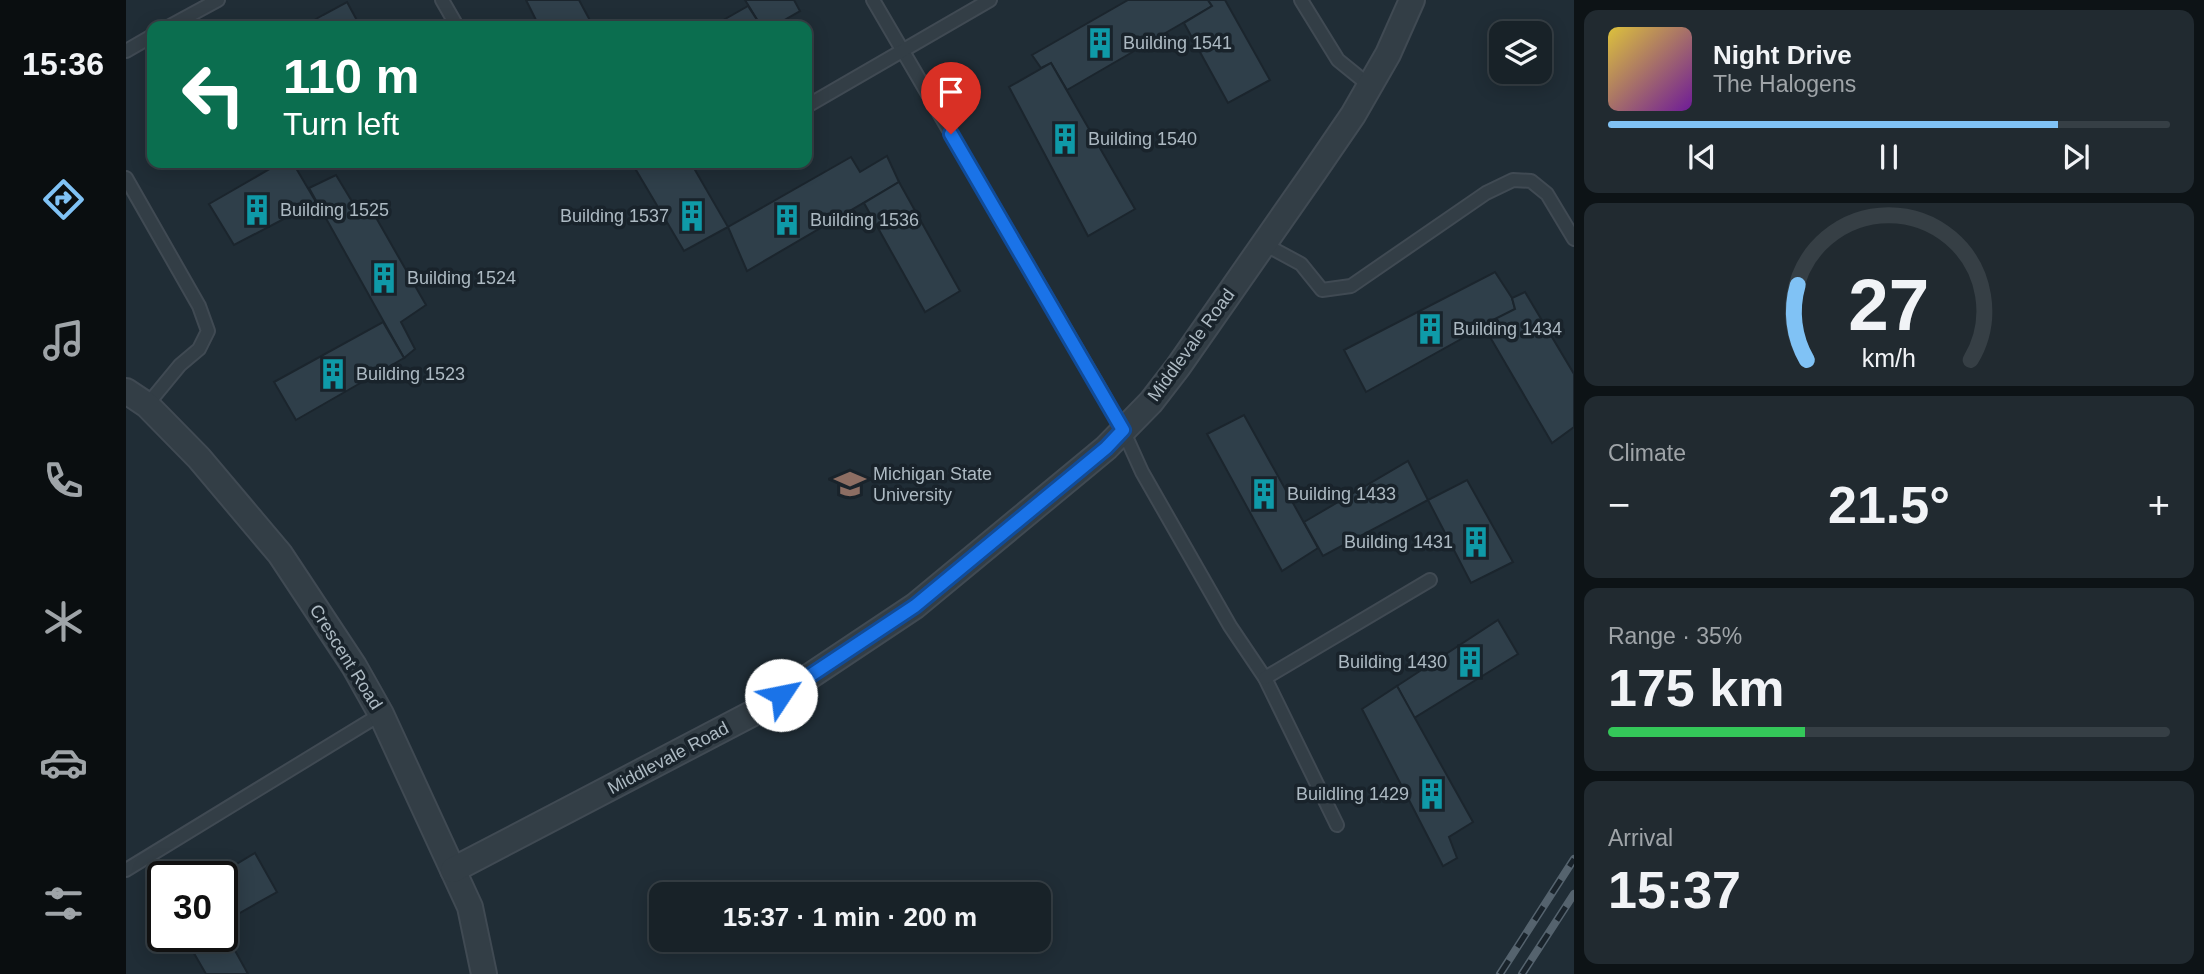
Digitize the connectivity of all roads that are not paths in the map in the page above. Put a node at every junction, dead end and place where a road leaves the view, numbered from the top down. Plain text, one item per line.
1 (218, 0) edge
2 (442, 0) edge
3 (873, 0) edge
4 (990, 0) edge
5 (1301, 0) edge
6 (1412, 0) edge
7 (179, 21) edge
8 (454, 21) edge
9 (147, 39) edge
10 (902, 50) junction
11 (126, 51) edge
12 (1370, 86) junction
13 (812, 103) edge
14 (126, 178) edge
15 (1574, 239) edge
16 (1264, 244) junction
17 (133, 400) edge
18 (1123, 430) junction
19 (1430, 580) dead end
20 (1265, 678) junction
21 (382, 714) junction
22 (1337, 825) dead end
23 (126, 870) edge
24 (453, 870) junction
25 (484, 974) edge

1 - 7 lane
2 - 8 lane
3 - 10 lane
4 - 10 lane
5 - 12 lane
6 - 12 street, Middlevale Road
9 - 11 lane
10 - 13 lane
10 - 18 lane
12 - 16 street, Middlevale Road
14 - 17 lane
15 - 16 lane
16 - 18 street, Middlevale Road
17 - 21 street, Crescent Road
18 - 20 lane
18 - 24 street, Middlevale Road
19 - 20 lane
20 - 22 lane
21 - 23 lane
21 - 24 street, Crescent Road
24 - 25 street, Crescent Road

